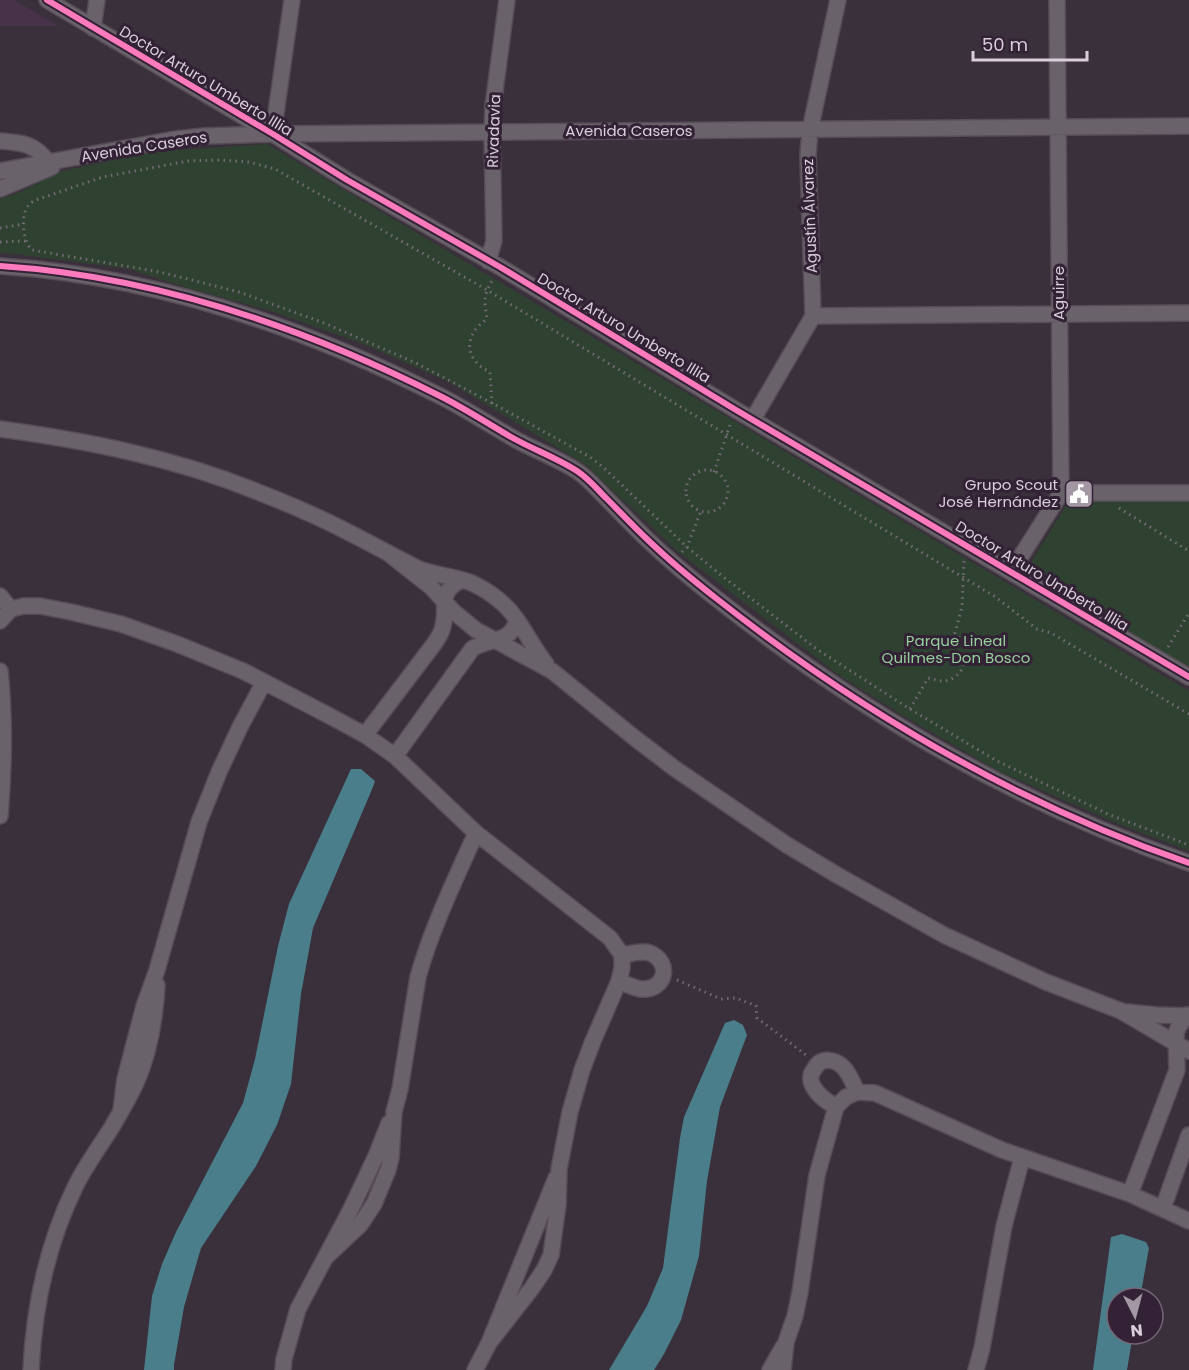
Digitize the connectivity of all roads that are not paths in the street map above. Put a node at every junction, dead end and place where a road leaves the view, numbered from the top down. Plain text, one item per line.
1 (47, 0) edge
2 (97, 0) edge
3 (292, 0) edge
4 (507, 0) edge
5 (838, 0) edge
6 (1057, 0) edge
7 (93, 28) junction
8 (1189, 126) edge
9 (1058, 127) junction
10 (810, 130) junction
11 (492, 132) junction
12 (273, 134) junction
13 (0, 141) edge
14 (72, 159) junction
15 (48, 162) junction
16 (0, 171) edge
17 (0, 189) edge
18 (494, 264) junction
19 (0, 266) edge
20 (1189, 313) edge
21 (1059, 314) junction
22 (813, 316) junction
23 (753, 419) junction
24 (0, 429) edge
25 (1061, 493) junction
26 (1189, 493) edge
27 (388, 554) junction
28 (1011, 572) junction
29 (462, 580) junction
30 (0, 596) edge
31 (444, 601) junction
32 (11, 609) junction
33 (517, 620) junction
34 (0, 621) edge
35 (495, 641) junction
36 (0, 671) edge
37 (552, 671) junction
38 (1189, 677) edge
39 (264, 682) junction
40 (365, 735) junction
41 (394, 756) junction
42 (0, 816) edge
43 (476, 832) junction
44 (1189, 863) edge
45 (622, 955) junction
46 (619, 981) junction
47 (1121, 1011) junction
48 (1188, 1015) edge
49 (1183, 1047) edge
50 (857, 1092) junction
51 (836, 1107) junction
52 (1189, 1135) edge
53 (1022, 1158) junction
54 (559, 1169) junction
55 (1130, 1194) junction
56 (1162, 1208) junction
57 (1189, 1221) edge
58 (786, 1342) junction
59 (489, 1343) junction
60 (30, 1370) edge
61 (284, 1370) edge
62 (475, 1370) edge
63 (770, 1370) edge
64 (783, 1370) edge
65 (976, 1370) edge

1 - 7 street, Doctor Arturo Umberto Illia
2 - 7 street
3 - 12 street
4 - 11 street, Rivadavia
5 - 10 street, Agustín Álvarez
6 - 9 street, Aguirre
7 - 12 street, Doctor Arturo Umberto Illia
8 - 9 street, Avenida Caseros
9 - 10 street, Avenida Caseros
9 - 21 street, Aguirre
10 - 11 street, Avenida Caseros
10 - 22 street, Agustín Álvarez
11 - 12 street, Avenida Caseros
11 - 18 street, Rivadavia
12 - 14 street, Avenida Caseros
12 - 18 street, Doctor Arturo Umberto Illia
13 - 15 street
14 - 15 street, Avenida Caseros
14 - 17 street, Avenida Caseros
15 - 16 street, Avenida Caseros
18 - 23 street, Doctor Arturo Umberto Illia
19 - 44 street
20 - 21 street
21 - 22 street
21 - 25 street, Aguirre
22 - 23 street
23 - 28 street, Doctor Arturo Umberto Illia
24 - 27 street
25 - 26 street
25 - 28 street
27 - 29 street
27 - 31 street
28 - 38 street, Doctor Arturo Umberto Illia
29 - 31 street
29 - 33 street
30 - 32 street
31 - 35 street
31 - 40 street
32 - 34 street
32 - 39 street
33 - 35 street
33 - 37 street
35 - 37 street
35 - 41 street
36 - 42 street
37 - 47 street
39 - 40 street
39 - 60 street
40 - 41 street
41 - 43 street
43 - 45 street
43 - 61 street
45 - 46 street
45 - 46 street
46 - 54 street
47 - 48 street
47 - 49 street
48 - 49 street
49 - 55 street
50 - 51 street
50 - 51 street
50 - 53 street
51 - 58 street
52 - 56 street
53 - 55 street
53 - 65 street
54 - 59 street
54 - 59 street
55 - 56 street
56 - 57 street
58 - 63 street
58 - 64 street
59 - 62 street

